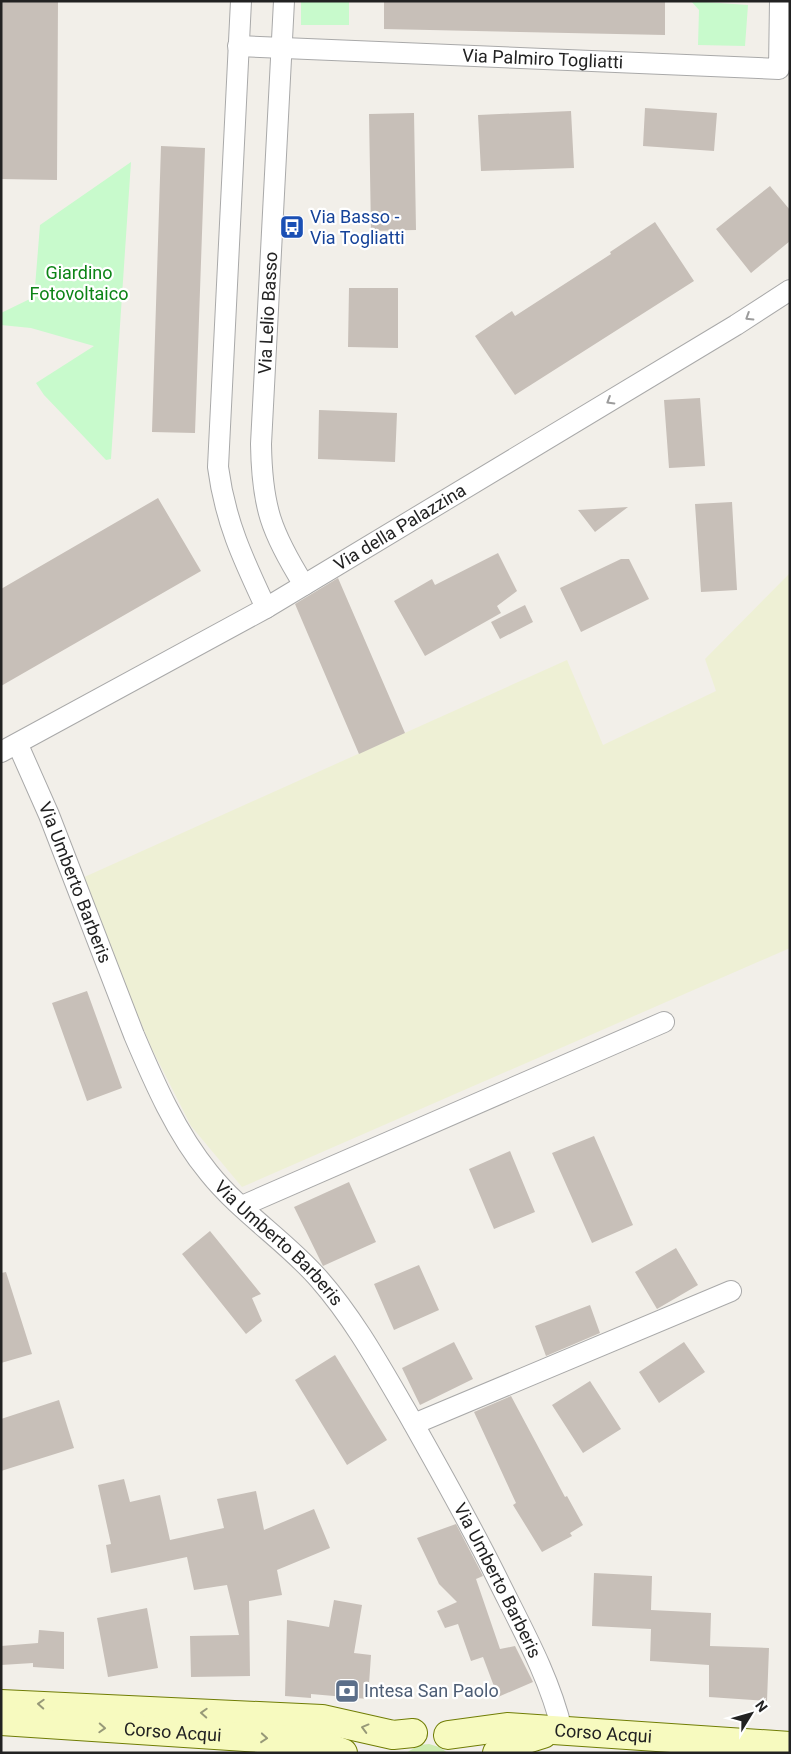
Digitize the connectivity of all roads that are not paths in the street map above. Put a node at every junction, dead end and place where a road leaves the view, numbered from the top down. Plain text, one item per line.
1 (241, 1) edge
2 (284, 1) edge
3 (780, 1) edge
4 (238, 46) junction
5 (282, 48) junction
6 (790, 290) edge
7 (304, 585) junction
8 (266, 608) junction
9 (10, 749) edge
10 (664, 1022) dead end
11 (242, 1206) junction
12 (731, 1292) dead end
13 (414, 1424) junction
14 (1, 1704) edge
15 (1, 1721) edge
16 (562, 1730) junction
17 (413, 1732) junction
18 (458, 1744) edge
19 (790, 1746) edge
20 (343, 1753) edge
21 (388, 1753) edge
22 (497, 1753) edge

1 - 4 street
2 - 5 street, Via Lelio Basso
3 - 5 street, Via Palmiro Togliatti
4 - 5 street, Via Palmiro Togliatti
4 - 8 street
5 - 7 street, Via Lelio Basso
6 -> 7 street, Via della Palazzina
7 - 8 street, Via della Palazzina
8 - 9 street, Via della Palazzina
9 - 11 street, Via Umberto Barberis
10 - 11 street
11 - 13 street, Via Umberto Barberis
12 - 13 street
13 - 16 street, Via Umberto Barberis
17 -> 14 street, Corso Acqui
15 -> 20 street, Corso Acqui
16 - 18 street, Corso Acqui
16 - 19 street, Corso Acqui
16 - 22 street
17 - 18 street, Corso Acqui
17 - 21 street

